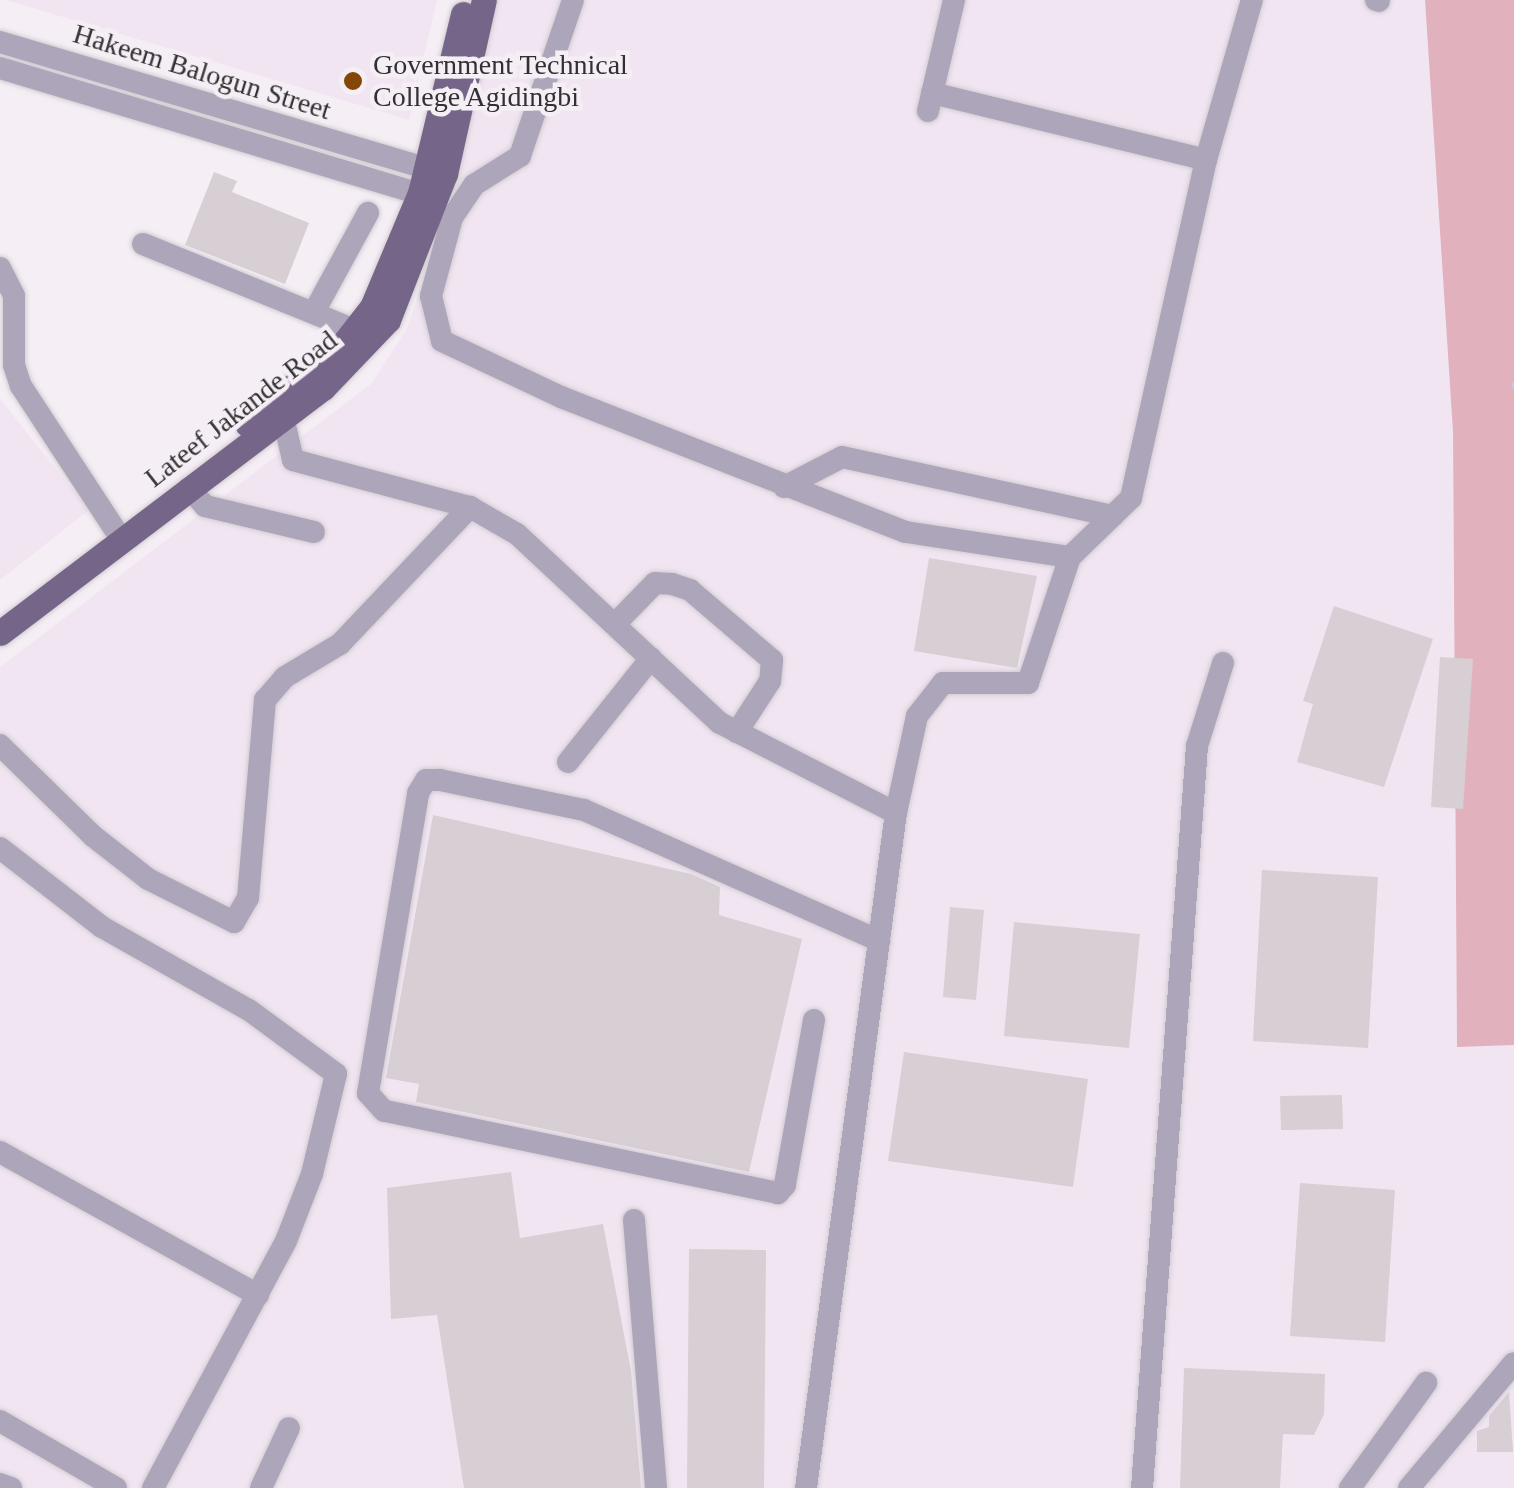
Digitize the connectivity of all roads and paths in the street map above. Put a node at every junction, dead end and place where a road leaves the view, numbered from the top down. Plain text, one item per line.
1 (467, 0) edge
2 (484, 0) edge
3 (954, 0) edge
4 (1252, 0) edge
5 (568, 1) edge
6 (0, 42) edge
7 (0, 68) edge
8 (174, 93) junction
9 (166, 118) junction
10 (1206, 160) junction
11 (432, 184) junction
12 (368, 213) dead end
13 (143, 244) dead end
14 (0, 268) edge
15 (314, 312) junction
16 (354, 330) junction
17 (283, 417) junction
18 (784, 487) junction
19 (189, 488) junction
20 (470, 506) junction
21 (1113, 516) junction
22 (114, 528) junction
23 (314, 532) dead end
24 (1070, 558) junction
25 (0, 611) edge
26 (615, 624) junction
27 (0, 633) edge
28 (652, 658) junction
29 (1223, 663) dead end
30 (737, 732) junction
31 (0, 745) edge
32 (568, 762) dead end
33 (896, 813) junction
34 (0, 848) edge
35 (878, 942) junction
36 (814, 1020) dead end
37 (0, 1152) edge
38 (634, 1220) dead end
39 (258, 1295) junction
40 (1514, 1364) edge
41 (1426, 1382) dead end
42 (0, 1421) edge
43 (290, 1428) dead end
44 (0, 1484) edge
45 (11, 1488) edge
46 (116, 1488) edge
47 (153, 1488) edge
48 (261, 1488) edge
49 (656, 1488) edge
50 (806, 1488) edge
51 (1142, 1488) edge
52 (1350, 1488) edge
53 (1409, 1488) edge

1 - 11 main road, Lateef Jakande Road
2 - 11 main road, Lateef Jakande Road
3 - 10 street
4 - 10 street
5 - 18 street
6 - 8 street, Hakeem Balogun Street
7 - 9 street, Hakeem Balogun Street
8 - 9 street
8 - 11 street, Hakeem Balogun Street
9 - 11 street, Hakeem Balogun Street
10 - 21 street
11 - 16 main road, Lateef Jakande Road
11 - 17 main road, Lateef Jakande Road
12 - 15 street
13 - 15 street
14 - 22 street
15 - 16 street
16 - 22 main road, Lateef Jakande Road
17 - 19 main road, Lateef Jakande Road
17 - 20 street
18 - 21 street
18 - 24 street
19 - 23 street
19 - 27 main road, Lateef Jakande Road
20 - 26 street
20 - 31 street
21 - 24 street
22 - 25 main road, Lateef Jakande Road
24 - 33 street
26 - 28 street
26 - 30 street
28 - 30 street
28 - 32 street
29 - 51 street
30 - 33 street
33 - 35 street
34 - 39 street
35 - 36 street
35 - 50 street
37 - 39 street
38 - 49 street
39 - 47 street
40 - 53 street
41 - 52 street
42 - 46 street
43 - 48 street
44 - 45 street

